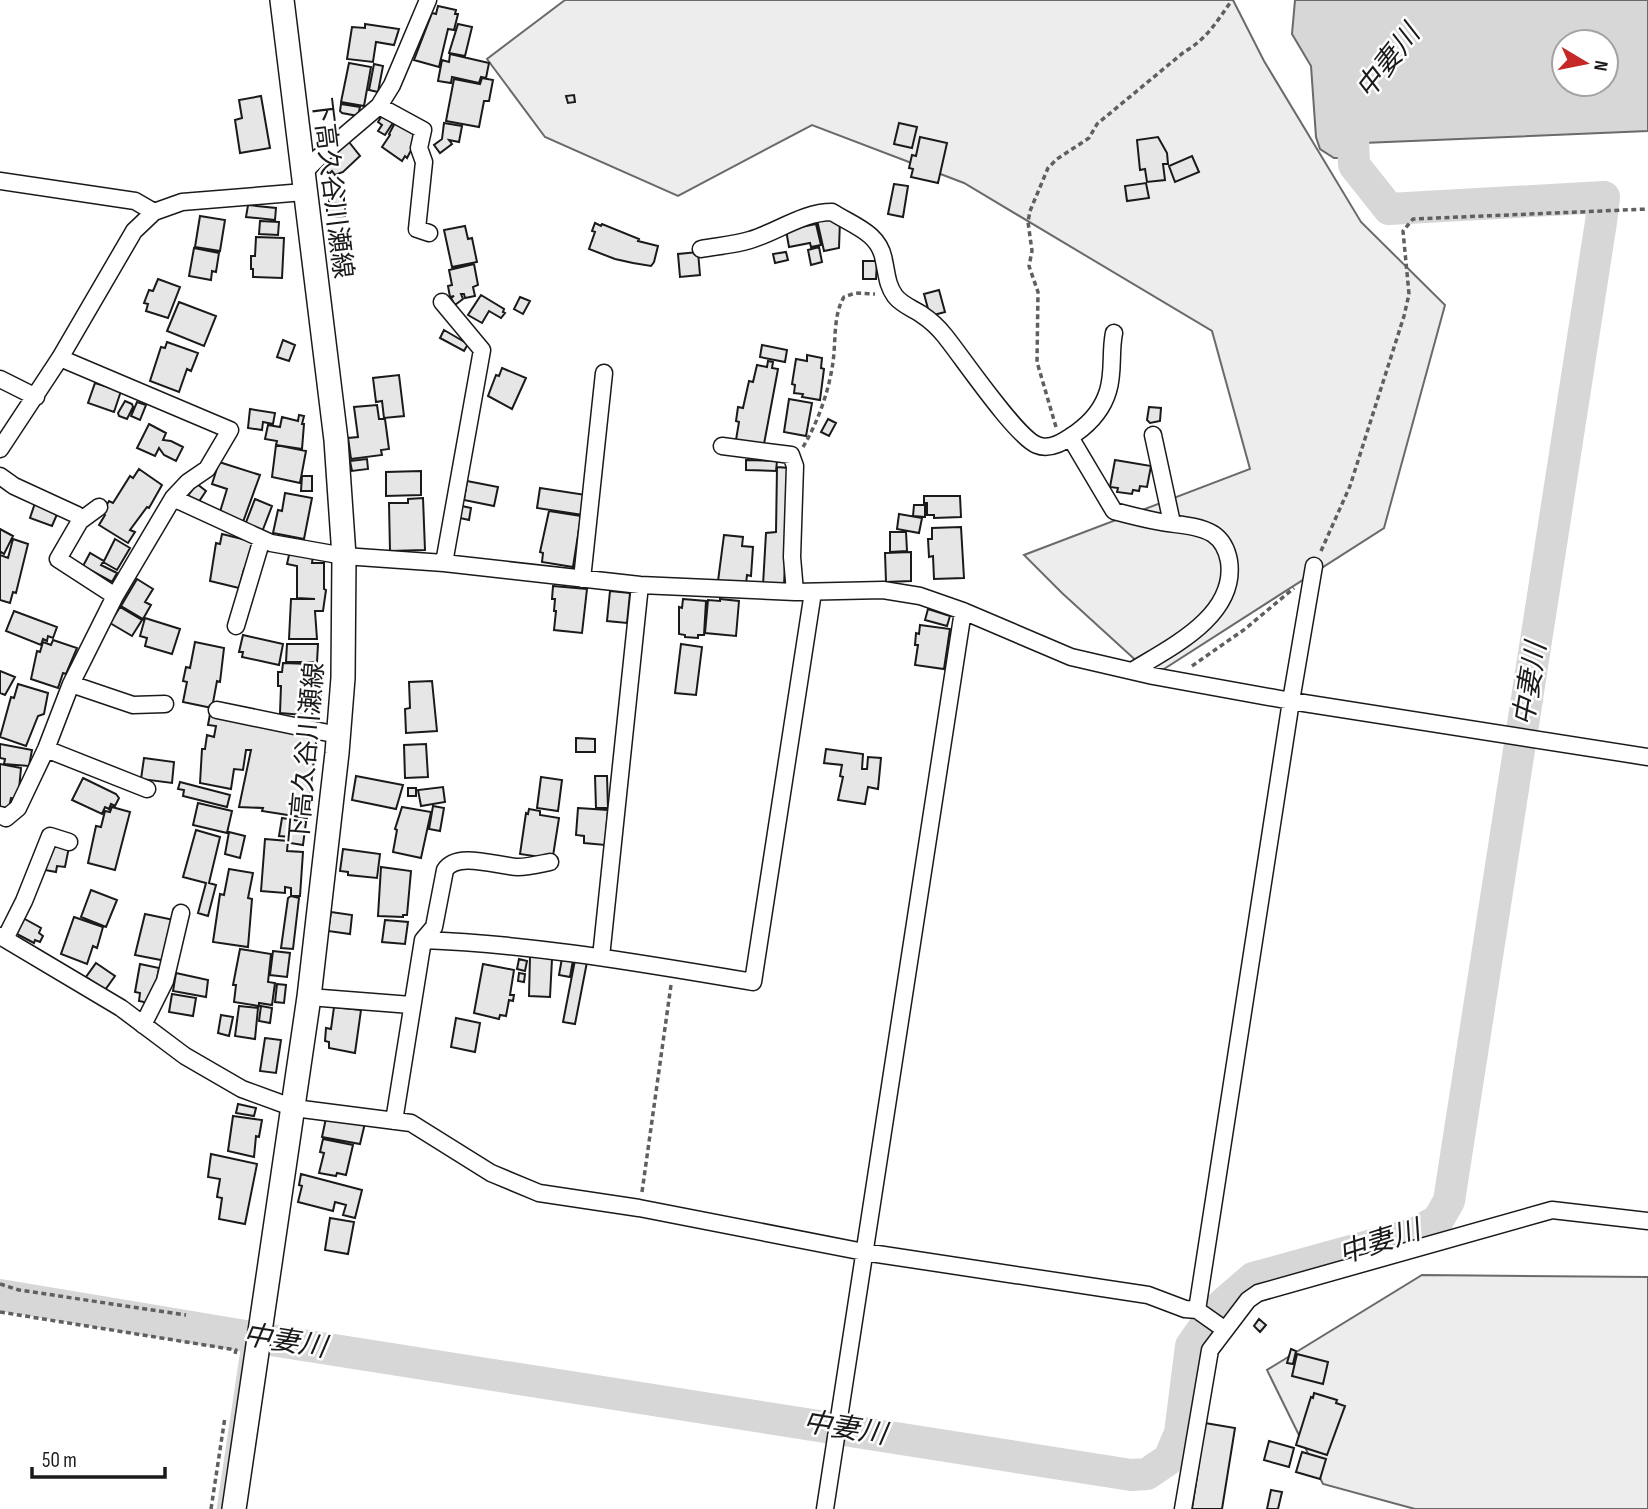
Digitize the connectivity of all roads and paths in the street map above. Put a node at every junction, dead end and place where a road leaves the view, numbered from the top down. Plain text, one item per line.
1 (282, 0) edge
2 (428, 0) edge
3 (1232, 0) edge
4 (379, 106) junction
5 (0, 181) edge
6 (303, 183) junction
7 (1648, 209) edge
8 (154, 212) junction
9 (429, 233) dead end
10 (701, 249) dead end
11 (893, 294) junction
12 (442, 302) dead end
13 (1114, 333) dead end
14 (60, 358) junction
15 (604, 373) dead end
16 (0, 379) edge
17 (36, 397) junction
18 (1153, 435) dead end
19 (1068, 438) junction
20 (722, 446) dead end
21 (0, 449) edge
22 (793, 459) junction
23 (0, 476) edge
24 (173, 498) junction
25 (100, 507) dead end
26 (80, 521) junction
27 (1172, 523) junction
28 (262, 539) junction
29 (344, 556) junction
30 (444, 563) junction
31 (1314, 566) junction
32 (582, 579) junction
33 (640, 585) junction
34 (795, 592) junction
35 (813, 592) junction
36 (115, 596) junction
37 (962, 611) junction
38 (236, 626) dead end
39 (1132, 671) junction
40 (1173, 679) junction
41 (71, 684) junction
42 (1291, 701) junction
43 (165, 704) dead end
44 (217, 710) dead end
45 (338, 736) junction
46 (46, 749) junction
47 (1648, 757) edge
48 (147, 789) dead end
49 (0, 815) edge
50 (69, 842) dead end
51 (550, 862) dead end
52 (181, 913) dead end
53 (3, 937) edge
54 (423, 940) junction
55 (601, 957) junction
56 (674, 969) junction
57 (309, 998) junction
58 (411, 1005) junction
59 (143, 1025) junction
60 (294, 1108) junction
61 (394, 1121) junction
62 (639, 1208) junction
63 (1648, 1221) edge
64 (864, 1252) junction
65 (0, 1284) edge
66 (0, 1312) edge
67 (186, 1315) dead end
68 (1211, 1320) junction
69 (234, 1363) dead end
70 (225, 1416) dead end
71 (211, 1509) edge
72 (234, 1509) edge
73 (825, 1509) edge
74 (1183, 1509) edge

1 - 6 main road, 下高久谷川瀬線
2 - 4 street
3 - 19 path
4 - 6 street
4 - 9 street
5 - 8 street
6 - 8 street
6 - 29 main road, 下高久谷川瀬線
7 - 31 path
8 - 14 street
10 - 11 street
11 - 19 street
11 - 22 path
12 - 30 street
13 - 19 street
14 - 17 street
14 - 24 street
15 - 32 street
16 - 17 street
17 - 21 street
18 - 27 street
19 - 27 street
20 - 22 street
22 - 34 street
23 - 26 street
24 - 28 street
24 - 36 street
25 - 26 street
26 - 36 street
27 - 39 street
28 - 29 street
28 - 38 street
29 - 30 street
29 - 45 main road, 下高久谷川瀬線
30 - 32 street
31 - 40 path
31 - 42 street
32 - 33 street
33 - 34 street
33 - 55 street
34 - 35 street
35 - 37 street
35 - 56 street
36 - 41 street
37 - 39 street
37 - 64 street
39 - 40 street
40 - 42 street
41 - 43 street
41 - 46 street
42 - 47 street
42 - 68 street
44 - 45 street
45 - 57 main road, 下高久谷川瀬線
46 - 48 street
46 - 49 street
50 - 53 street
51 - 54 street
52 - 59 street
53 - 59 street
54 - 55 street
54 - 58 street
55 - 56 street
56 - 62 path
57 - 58 street
57 - 60 main road, 下高久谷川瀬線
58 - 61 street
59 - 60 street
60 - 61 street
60 - 72 main road, 下高久谷川瀬線
61 - 62 street
62 - 64 street
63 - 68 street
64 - 68 street
64 - 73 street
65 - 67 path
66 - 69 path
68 - 74 street
70 - 71 path

